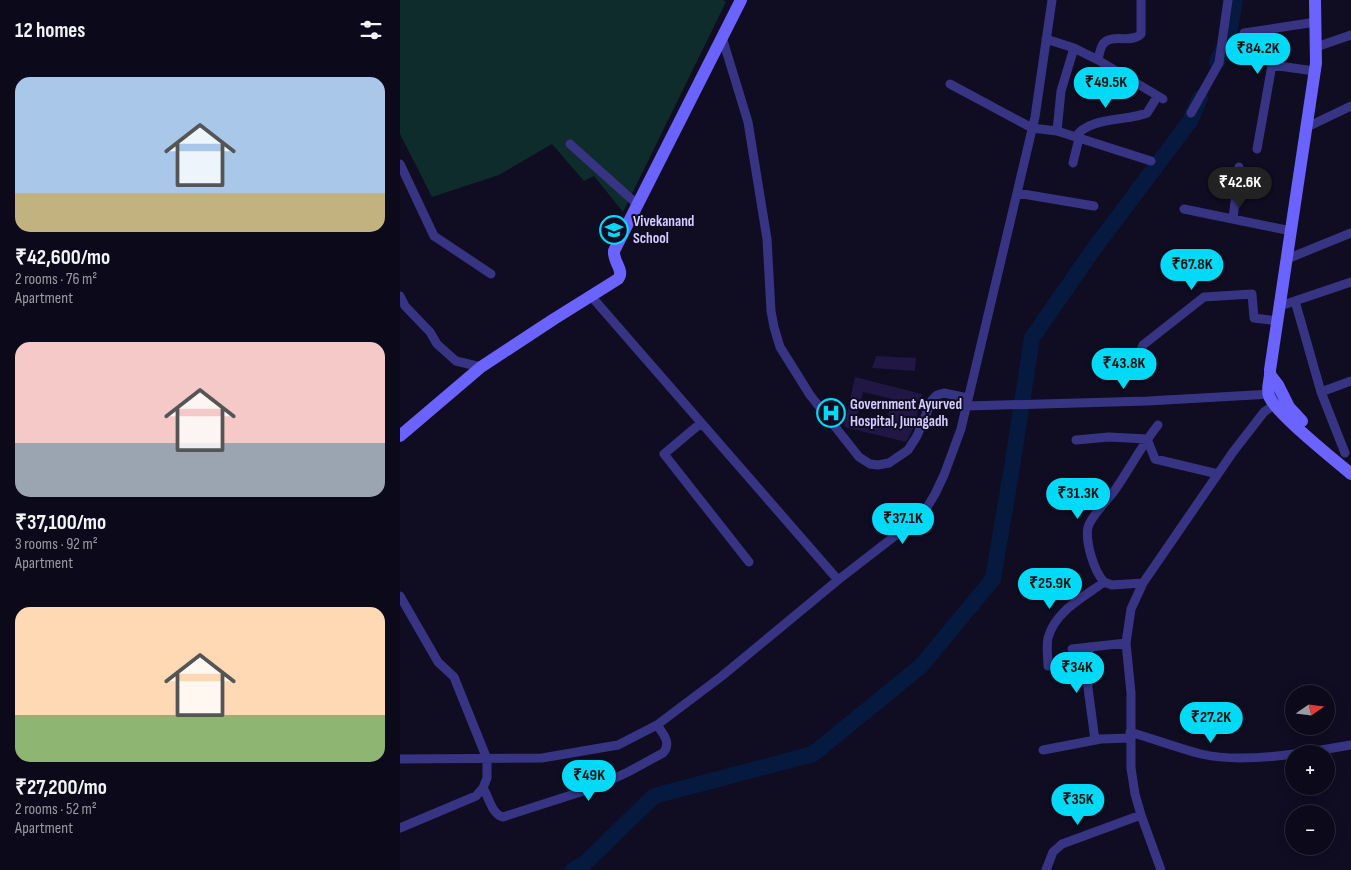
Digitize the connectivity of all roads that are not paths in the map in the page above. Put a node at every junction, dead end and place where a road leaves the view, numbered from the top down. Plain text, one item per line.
1 (741, 0) edge
2 (1052, 0) edge
3 (1141, 0) edge
4 (1228, 0) edge
5 (1315, 0) edge
6 (1316, 22) junction
7 (1244, 33) dead end
8 (1351, 35) edge
9 (722, 37) junction
10 (1046, 39) junction
11 (1316, 47) junction
12 (1074, 48) junction
13 (1098, 60) junction
14 (1314, 71) junction
15 (950, 84) dead end
16 (1351, 106) edge
17 (1192, 113) dead end
18 (1032, 128) junction
19 (1305, 128) junction
20 (1057, 131) junction
21 (1078, 137) junction
22 (570, 144) dead end
23 (1257, 149) dead end
24 (1152, 161) dead end
25 (1073, 163) dead end
26 (400, 164) edge
27 (1239, 166) dead end
28 (1017, 192) junction
29 (638, 205) junction
30 (1094, 206) dead end
31 (1184, 209) dead end
32 (1233, 219) junction
33 (1291, 231) junction
34 (1351, 233) edge
35 (1287, 259) junction
36 (491, 274) dead end
37 (1351, 282) edge
38 (400, 296) edge
39 (591, 296) junction
40 (1295, 301) junction
41 (1280, 306) junction
42 (1278, 321) junction
43 (481, 367) junction
44 (1139, 372) dead end
45 (1351, 381) edge
46 (1321, 392) junction
47 (1277, 398) junction
48 (967, 402) junction
49 (701, 423) junction
50 (1158, 424) dead end
51 (400, 436) edge
52 (1147, 439) junction
53 (1076, 440) dead end
54 (1345, 457) edge
55 (1218, 474) junction
56 (1351, 474) edge
57 (749, 562) dead end
58 (838, 580) junction
59 (1104, 582) junction
60 (1142, 583) junction
61 (400, 596) edge
62 (1126, 643) junction
63 (1089, 648) junction
64 (1072, 649) dead end
65 (1048, 666) dead end
66 (657, 725) junction
67 (1130, 735) junction
68 (1095, 740) junction
69 (1351, 745) edge
70 (1335, 748) edge
71 (1044, 750) dead end
72 (1285, 755) edge
73 (400, 759) edge
74 (487, 759) junction
75 (483, 788) junction
76 (1141, 815) junction
77 (400, 828) edge
78 (1046, 870) edge
79 (1161, 870) edge

1 - 9 street
2 - 10 street
3 - 13 street
4 - 17 street
5 - 6 street
6 - 7 street
6 - 11 street
8 - 11 street
9 - 29 street
9 - 48 street
10 - 12 street
10 - 18 street
11 - 14 street
12 - 13 street
12 - 20 street
13 - 21 street
14 - 19 street
14 - 23 street
15 - 18 street
16 - 19 street
18 - 20 street
18 - 28 street
19 - 33 street
20 - 21 street
21 - 24 street
21 - 25 street
22 - 29 street
26 - 36 street
27 - 32 street
28 - 30 street
28 - 48 street
29 - 39 street
31 - 32 street
32 - 33 street
33 - 35 street
34 - 35 street
35 - 41 street
37 - 40 street
38 - 43 street
39 - 43 street
39 - 49 street
40 - 41 street
40 - 46 street
41 - 42 street
42 - 44 street
42 - 47 street
43 - 51 street
45 - 46 street
46 - 54 street
47 - 48 street
47 - 54 street
47 - 55 street
48 - 58 street
49 - 57 street
49 - 58 street
50 - 52 street
52 - 53 street
52 - 55 street
52 - 59 street
54 - 56 street
55 - 60 street
58 - 66 street
59 - 60 street
59 - 65 street
60 - 62 street
61 - 74 street
62 - 63 street
62 - 67 street
63 - 64 street
63 - 68 street
66 - 74 street
66 - 75 street
67 - 68 street
67 - 72 street
67 - 76 street
68 - 71 street
69 - 70 street
73 - 74 street
74 - 75 street
75 - 77 street
76 - 78 street
76 - 79 street

